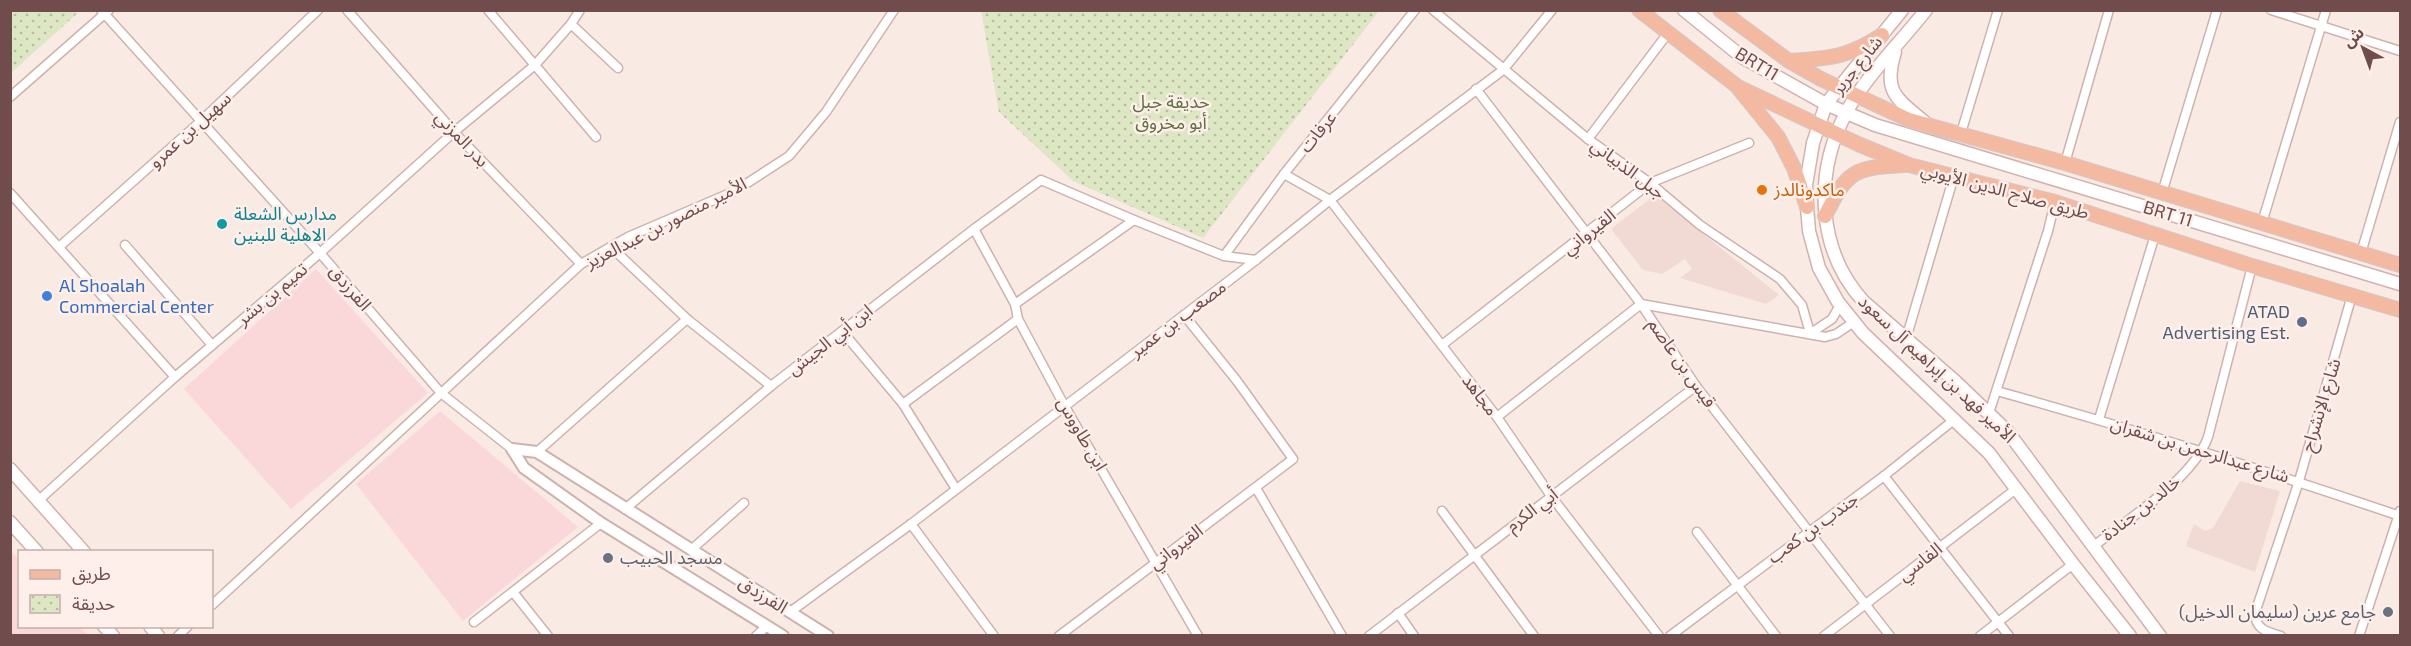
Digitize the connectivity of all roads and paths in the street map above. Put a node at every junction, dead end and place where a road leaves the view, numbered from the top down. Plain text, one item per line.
1 (318, 10) edge
2 (347, 10) edge
3 (488, 10) edge
4 (580, 10) edge
5 (894, 10) edge
6 (1415, 10) edge
7 (1433, 10) edge
8 (1552, 10) edge
9 (1639, 10) edge
10 (1684, 10) edge
11 (1720, 10) edge
12 (1902, 10) edge
13 (1926, 10) edge
14 (1998, 10) edge
15 (2109, 10) edge
16 (2217, 10) edge
17 (2271, 10) edge
18 (2326, 10) edge
19 (105, 12) edge
20 (571, 24) junction
21 (2321, 27) junction
22 (1668, 33) junction
23 (1882, 35) junction
24 (1896, 47) junction
25 (2400, 51) edge
26 (1790, 61) junction
27 (535, 65) junction
28 (618, 68) dead end
29 (1503, 70) junction
30 (1738, 87) junction
31 (1476, 89) junction
32 (1839, 89) junction
33 (10, 97) edge
34 (1857, 97) junction
35 (1836, 108) junction
36 (201, 121) junction
37 (2400, 122) edge
38 (1820, 124) junction
39 (1928, 125) junction
40 (454, 132) junction
41 (1961, 133) junction
42 (1836, 134) junction
43 (596, 137) dead end
44 (1588, 139) junction
45 (1749, 143) dead end
46 (1935, 144) joint
47 (2065, 163) junction
48 (1909, 165) junction
49 (1284, 174) junction
50 (1954, 176) junction
51 (1650, 183) junction
52 (10, 193) edge
53 (2162, 193) junction
54 (1330, 200) junction
55 (2055, 202) junction
56 (1807, 207) junction
57 (1825, 216) junction
58 (1134, 220) junction
59 (2262, 223) junction
60 (974, 229) junction
61 (1587, 234) junction
62 (2155, 235) junction
63 (125, 245) dead end
64 (59, 247) junction
65 (611, 247) junction
66 (320, 253) junction
67 (2361, 253) junction
68 (1224, 256) junction
69 (1256, 260) junction
70 (581, 264) junction
71 (2400, 265) edge
72 (2252, 266) junction
73 (2400, 284) edge
74 (2352, 295) junction
75 (1015, 304) junction
76 (1641, 304) junction
77 (1840, 305) junction
78 (2400, 310) edge
79 (1184, 315) junction
80 (687, 319) junction
81 (1018, 319) junction
82 (1854, 322) junction
83 (842, 331) junction
84 (1810, 333) junction
85 (1906, 339) junction
86 (212, 345) junction
87 (1442, 345) junction
88 (175, 376) junction
89 (771, 386) junction
90 (1696, 386) junction
91 (1997, 391) junction
92 (441, 393) junction
93 (903, 404) junction
94 (1064, 405) junction
95 (1989, 413) junction
96 (1497, 417) junction
97 (1955, 419) junction
98 (2099, 419) junction
99 (512, 448) junction
100 (537, 452) junction
101 (2202, 453) junction
102 (10, 469) edge
103 (1884, 476) junction
104 (2299, 481) junction
105 (1256, 488) junction
106 (956, 489) junction
107 (2016, 489) junction
108 (1551, 496) junction
109 (39, 500) junction
110 (744, 503) dead end
111 (625, 509) junction
112 (1442, 511) dead end
113 (2400, 514) edge
114 (10, 522) edge
115 (601, 523) junction
116 (911, 524) junction
117 (1809, 531) junction
118 (1697, 532) dead end
119 (2094, 546) junction
120 (1939, 547) junction
121 (35, 550) edge
122 (82, 550) edge
123 (692, 550) junction
124 (1474, 553) junction
125 (1156, 562) junction
126 (2073, 564) junction
127 (1737, 584) junction
128 (513, 592) junction
129 (213, 603) edge
130 (1866, 604) junction
131 (790, 612) junction
132 (1398, 613) junction
133 (474, 622) dead end
134 (1998, 622) junction
135 (768, 626) junction
136 (548, 636) edge
137 (756, 636) edge
138 (783, 636) edge
139 (828, 636) edge
140 (994, 636) edge
141 (1059, 636) edge
142 (1198, 636) edge
143 (1342, 636) edge
144 (1369, 636) edge
145 (1414, 636) edge
146 (1534, 636) edge
147 (1659, 636) edge
148 (1670, 636) edge
149 (1776, 636) edge
150 (1824, 636) edge
151 (1890, 636) edge
152 (1980, 636) edge
153 (2009, 636) edge
154 (2130, 636) edge
155 (2160, 636) edge
156 (2281, 636) edge
157 (2359, 636) edge

1 - 36 street, سهيل بن عمرو
2 - 40 street, بدر المزني
3 - 27 street
4 - 20 street, تميم بن بشر
5 - 65 street, الأمير منصور بن عبدالعزيز
6 - 49 street, عرفات
7 - 29 street, جبل الذبياني
8 - 29 street, مصعب بن عمير
9 - 22 main road, طريق صلاح الدين الأيوبي
10 - 35 main road, BRT11
11 - 26 main road
12 - 23 main road, شارع جرير
13 - 24 main road, شارع جرير
14 - 41 street
15 - 47 street
16 - 53 street
17 - 21 street
18 - 21 street
19 - 33 street
19 - 36 street, الفرزدق
20 - 27 street, تميم بن بشر
20 - 28 street
21 - 25 street
21 - 59 street
22 - 30 main road, طريق صلاح الدين الأيوبي
22 - 44 street
23 - 26 main road
23 - 32 main road, شارع جرير
24 - 34 main road, الأمير فهد بن إبراهيم آل سعود
24 - 39 main road
26 - 32 main road
27 - 40 street, تميم بن بشر
27 - 43 street
29 - 31 street, مصعب بن عمير
29 - 44 street, جبل الذبياني
30 - 38 main road, طريق صلاح الدين الأيوبي
30 - 56 main road
31 - 54 street, مصعب بن عمير
31 - 61 street, قيس بن عاصم
32 - 34 main road
32 - 35 main road, شارع جرير
34 - 35 main road, الأمير فهد بن إبراهيم آل سعود
34 - 39 main road
35 - 38 main road, شارع جرير
35 - 42 main road, الأمير فهد بن إبراهيم آل سعود
35 - 46 main road, BRT11
36 - 64 street, سهيل بن عمرو
36 - 66 street, الفرزدق
37 - 67 street
38 - 42 main road, طريق صلاح الدين الأيوبي
38 - 56 main road, الأمير فهد بن إبراهيم آل سعود
39 - 41 main road
40 - 66 street, تميم بن بشر
40 - 70 street, بدر المزني
41 - 47 main road
42 - 48 main road, طريق صلاح الدين الأيوبي
42 - 57 main road, الأمير فهد بن إبراهيم آل سعود
44 - 51 street, جبل الذبياني
45 - 51 street, القيرواني
46 - 73 main road, BRT 11
47 - 53 main road
48 - 50 main road, طريق صلاح الدين الأيوبي
48 - 57 main road
49 - 54 street, مجاهد
49 - 68 street, عرفات
50 - 55 main road, طريق صلاح الدين الأيوبي
50 - 85 street
51 - 61 street, القيرواني
51 - 84 street, جبل الذبياني
52 - 64 street
53 - 59 main road
54 - 69 street, مصعب بن عمير
54 - 87 street, مجاهد
55 - 62 main road, طريق صلاح الدين الأيوبي
55 - 91 street
56 - 77 main road, الأمير فهد بن إبراهيم آل سعود
57 - 85 main road, الأمير فهد بن إبراهيم آل سعود
58 - 60 street, ابن أبي الجيش
58 - 68 street
58 - 75 street
59 - 67 main road
60 - 75 street, ابن طاووس
60 - 83 street, ابن أبي الجيش
61 - 76 street, قيس بن عاصم
61 - 87 street, القيرواني
62 - 72 main road, طريق صلاح الدين الأيوبي
62 - 98 street
63 - 86 street
64 - 88 street
65 - 70 street, الأمير منصور بن عبدالعزيز
65 - 80 street
66 - 86 street, تميم بن بشر
66 - 92 street, الفرزدق
67 - 71 main road
68 - 69 street
69 - 79 street, مصعب بن عمير
70 - 92 street, الأمير منصور بن عبدالعزيز
72 - 74 main road, طريق صلاح الدين الأيوبي
72 - 101 street, خالد بن جنادة
74 - 78 main road, طريق صلاح الدين الأيوبي
74 - 104 street, شارع الإنشراح
75 - 81 street, ابن طاووس
76 - 84 street
76 - 90 street, قيس بن عاصم
76 - 96 street
77 - 82 main road, الأمير فهد بن إبراهيم آل سعود
77 - 84 street
79 - 94 street, مصعب بن عمير
79 - 105 street, القيرواني
80 - 89 street
80 - 100 street
81 - 93 street
81 - 94 street, ابن طاووس
82 - 84 street
82 - 97 main road, الأمير فهد بن إبراهيم آل سعود
83 - 89 street, ابن أبي الجيش
83 - 93 street
85 - 95 main road, الأمير فهد بن إبراهيم آل سعود
86 - 88 street, تميم بن بشر
87 - 96 street, مجاهد
88 - 109 street, تميم بن بشر
89 - 111 street, ابن أبي الجيش
90 - 108 street, أبي الكرم
90 - 117 street, قيس بن عاصم
91 - 95 street
91 - 98 street, شارع عبدالرحمن بن شقران
92 - 99 street, الفرزدق
92 - 129 street, الأمير منصور بن عبدالعزيز
93 - 106 street
94 - 106 street, مصعب بن عمير
94 - 125 street, ابن طاووس
95 - 119 main road, الأمير فهد بن إبراهيم آل سعود
96 - 108 street, مجاهد
97 - 103 street, جندب بن كعب
97 - 107 main road, الأمير فهد بن إبراهيم آل سعود
98 - 101 street, شارع عبدالرحمن بن شقران
99 - 100 street, الفرزدق
99 - 115 street, الفرزدق
100 - 111 street, الفرزدق
101 - 104 street, شارع عبدالرحمن بن شقران
101 - 119 street, خالد بن جنادة
102 - 109 main road
103 - 117 street, جندب بن كعب
103 - 120 street
104 - 113 street, شارع عبدالرحمن بن شقران
104 - 156 street, شارع الإنشراح
105 - 125 street, القيرواني
105 - 143 street
106 - 116 street, مصعب بن عمير
107 - 120 street, الفاسي
107 - 126 main road, الأمير فهد بن إبراهيم آل سعود
108 - 124 street, أبي الكرم
108 - 147 street, مجاهد
109 - 122 main road
110 - 123 street
111 - 123 street, الفرزدق
112 - 124 street
113 - 157 street
114 - 121 main road
115 - 128 street
115 - 135 street, الفرزدق
116 - 131 street, مصعب بن عمير
116 - 140 street
117 - 127 street, جندب بن كعب
117 - 130 street, قيس بن عاصم
118 - 127 street
119 - 155 main road, الأمير فهد بن إبراهيم آل سعود
120 - 130 street, الفاسي
120 - 134 street
123 - 131 street, الفرزدق
124 - 132 street, أبي الكرم
124 - 146 street
125 - 141 street, القيرواني
125 - 142 street, ابن طاووس
126 - 134 street
126 - 154 main road, الأمير فهد بن إبراهيم آل سعود
127 - 148 street, جندب بن كعب
127 - 149 street
128 - 133 street
128 - 136 street
130 - 150 street, الفاسي
130 - 151 street, قيس بن عاصم
131 - 139 street, الفرزدق
132 - 144 street, أبي الكرم
132 - 145 street
134 - 152 street
134 - 153 street
135 - 137 street
135 - 138 street, الفرزدق

